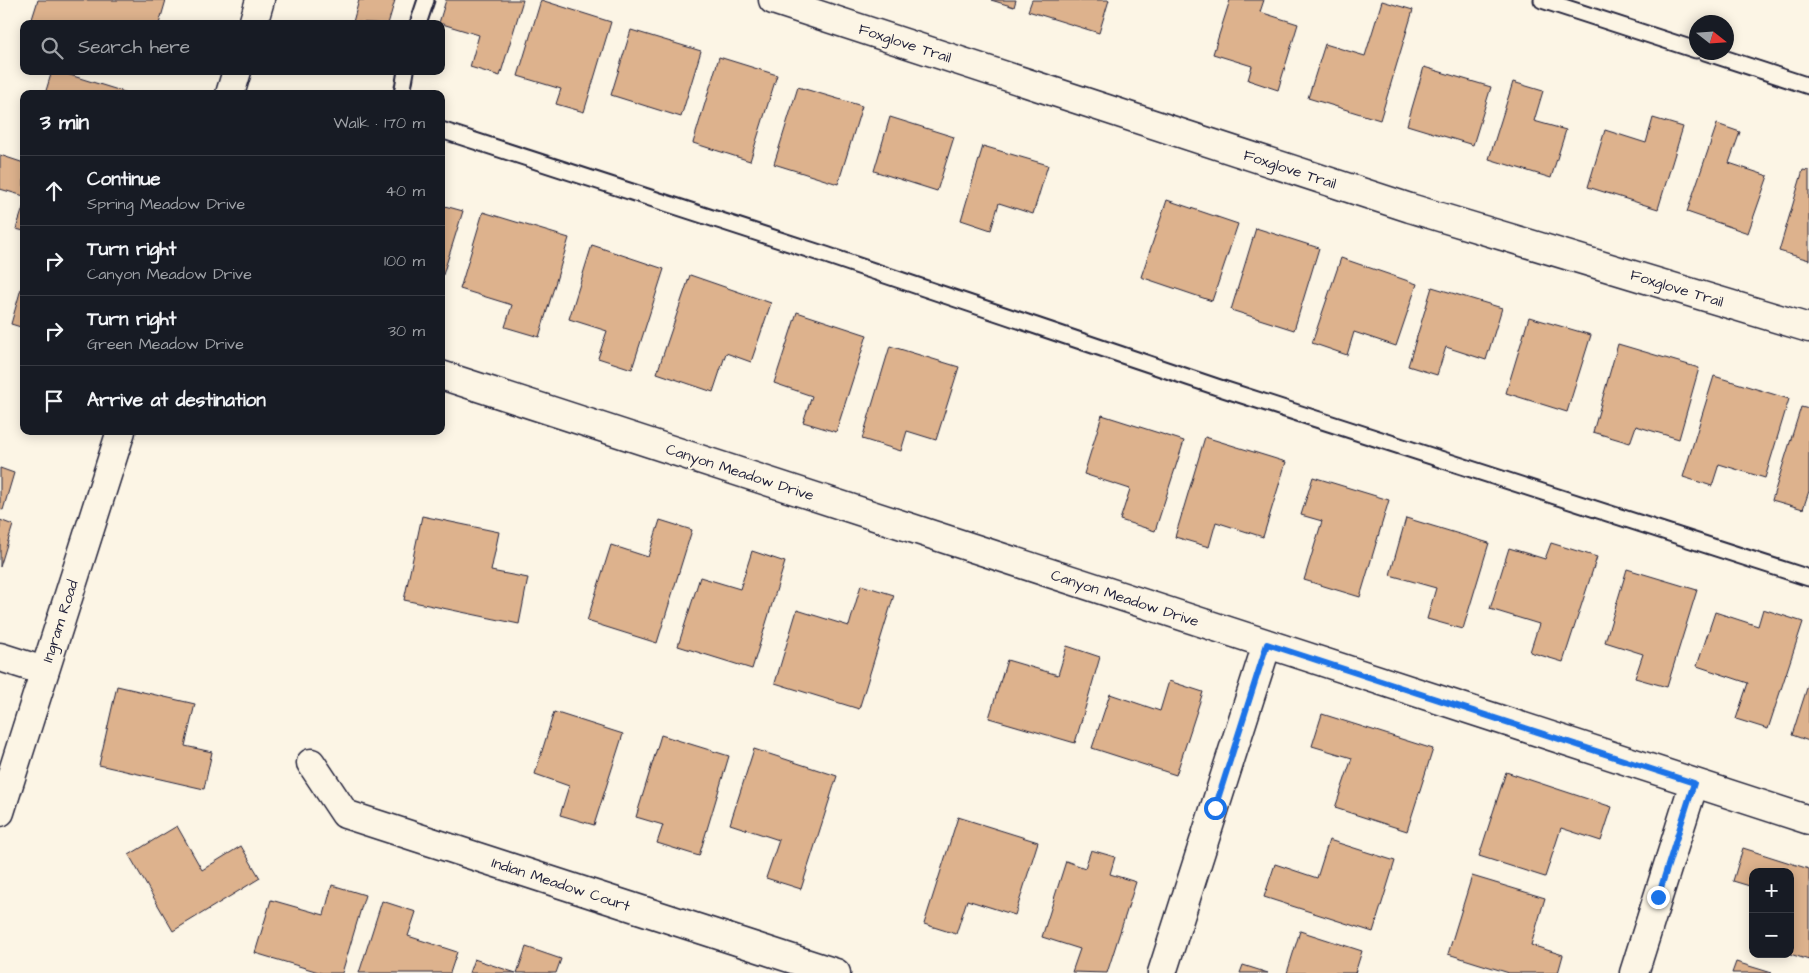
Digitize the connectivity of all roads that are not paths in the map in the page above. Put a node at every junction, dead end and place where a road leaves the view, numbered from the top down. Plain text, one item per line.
1 (260, 0) edge
2 (426, 0) edge
3 (773, 0) edge
4 (1542, 0) edge
5 (254, 20) edge
6 (419, 20) edge
7 (1689, 48) edge
8 (1729, 60) edge
9 (236, 75) edge
10 (405, 75) edge
11 (1809, 86) edge
12 (231, 90) edge
13 (403, 90) edge
14 (445, 131) edge
15 (1809, 328) edge
16 (445, 376) edge
17 (120, 435) edge
18 (1809, 578) edge
19 (1267, 644) junction
20 (0, 657) edge
21 (44, 671) junction
22 (311, 763) dead end
23 (1694, 783) junction
24 (0, 812) edge
25 (1809, 820) edge
26 (836, 973) edge
27 (1162, 973) edge
28 (1634, 973) edge

1 - 5 street
2 - 6 lane
3 - 15 street, Foxglove Trail
4 - 7 lane
8 - 11 lane
9 - 12 street
10 - 13 lane
14 - 18 lane
16 - 19 street, Canyon Meadow Drive
17 - 21 street, Ingram Road
19 - 23 street, Canyon Meadow Drive
19 - 27 street
20 - 21 street
21 - 24 street, Ingram Road
22 - 26 street, Indian Meadow Court
23 - 25 street, Canyon Meadow Drive
23 - 28 street

